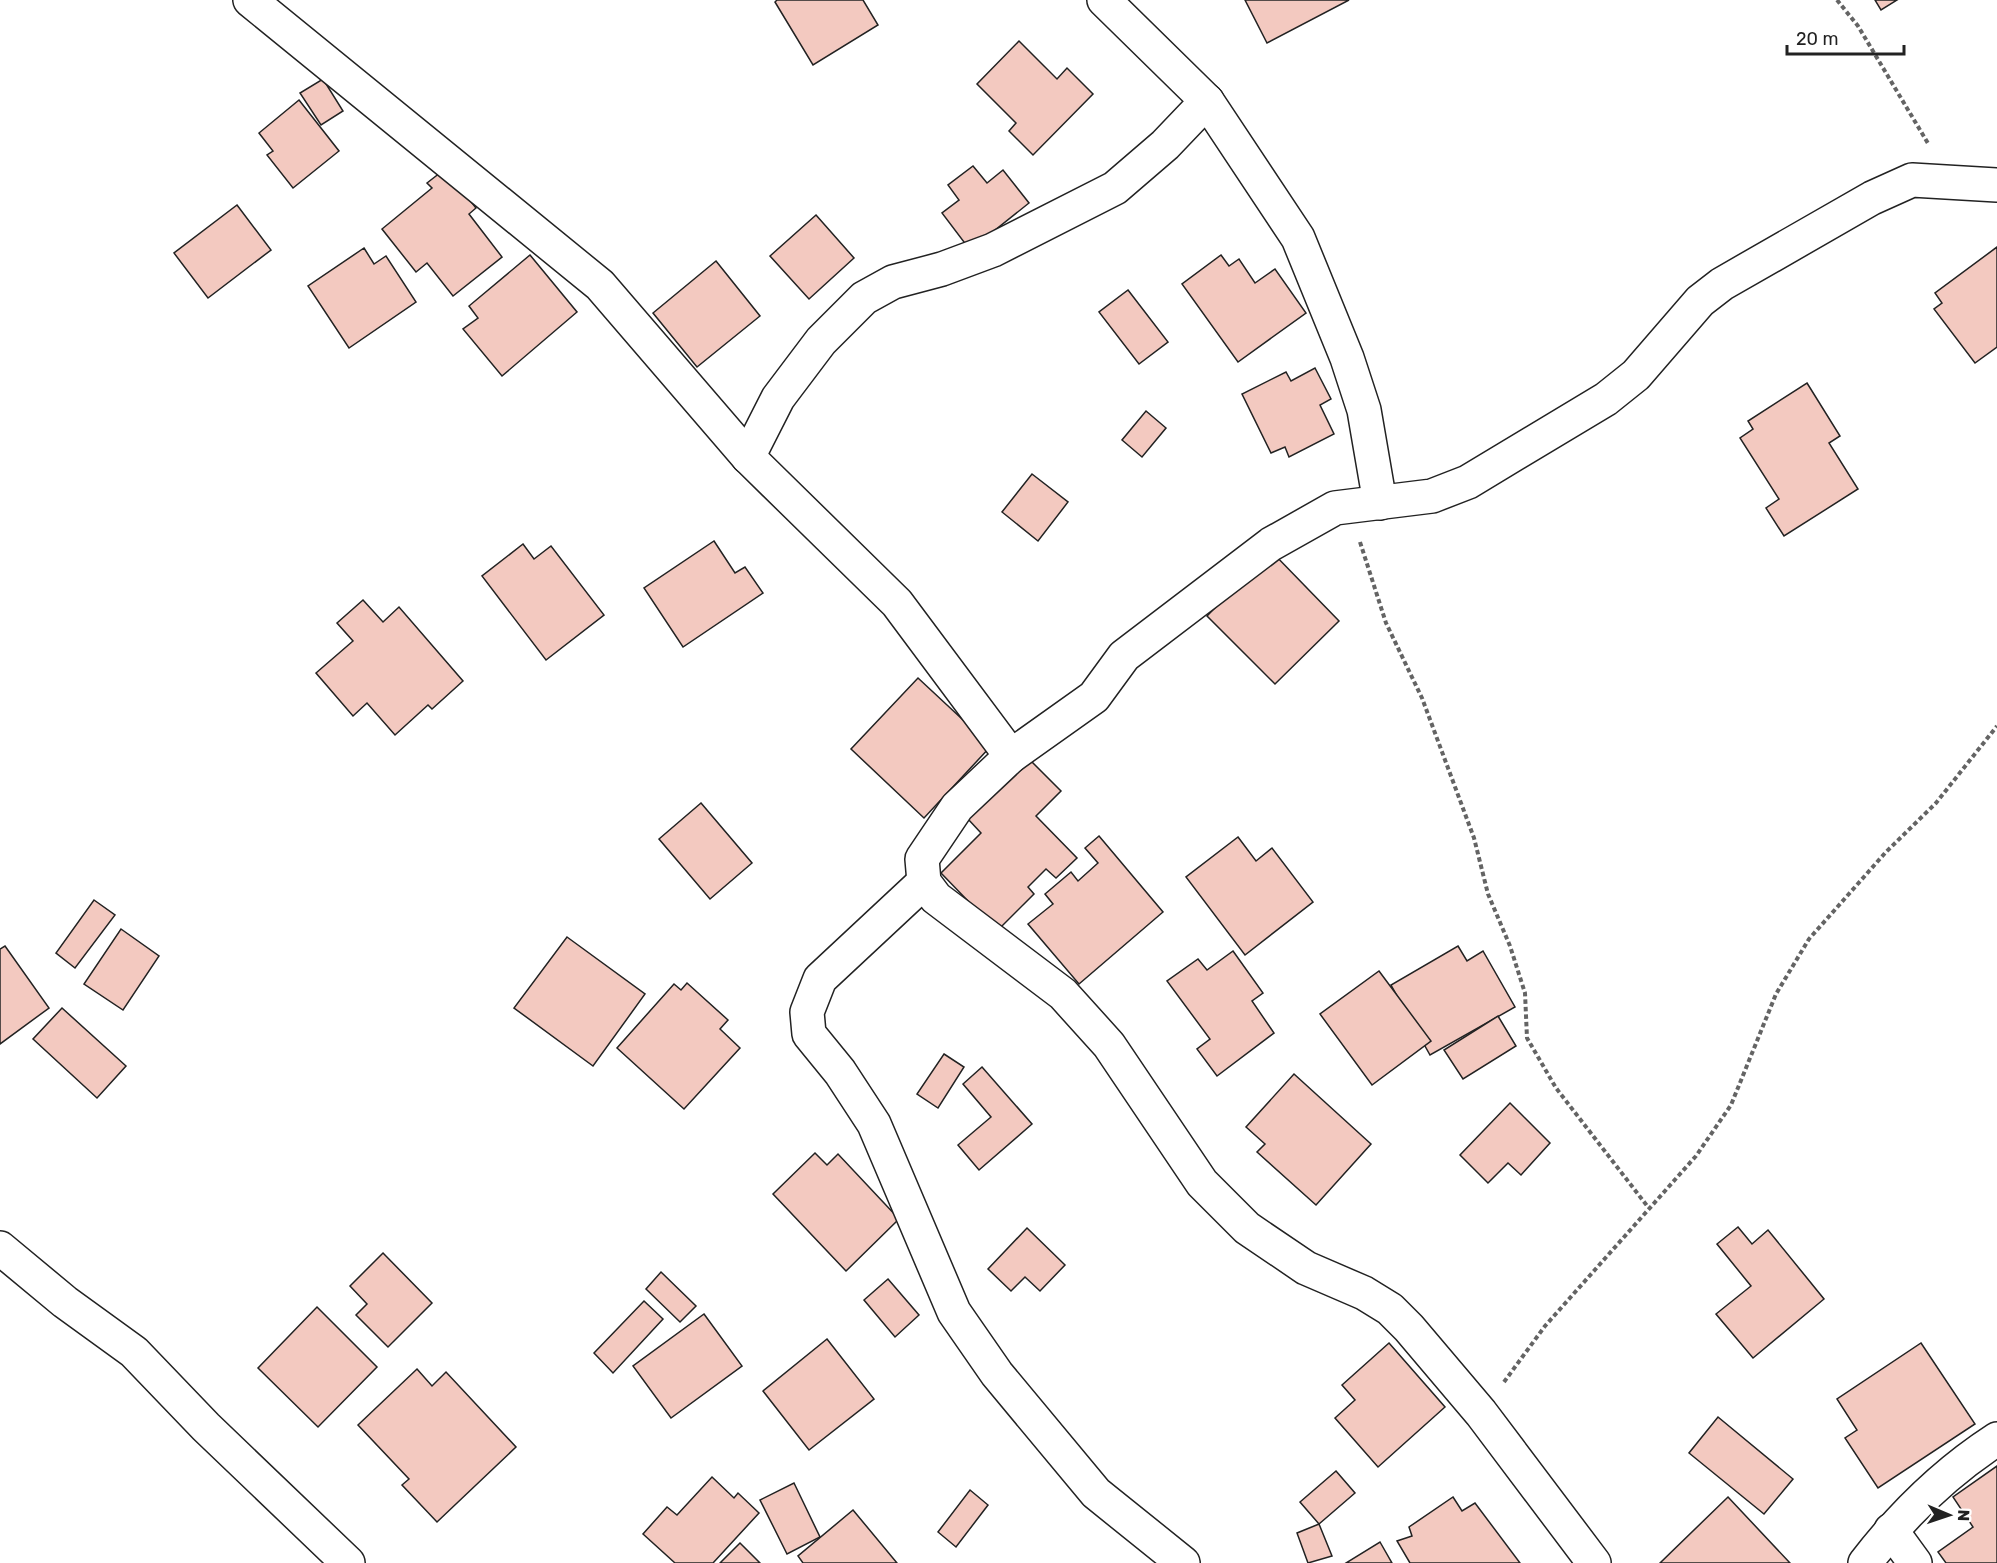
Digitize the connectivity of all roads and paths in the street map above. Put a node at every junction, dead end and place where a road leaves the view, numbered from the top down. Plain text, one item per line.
1 (250, 0) edge
2 (1104, 0) edge
3 (1837, 0) edge
4 (1207, 101) junction
5 (1950, 182) junction
6 (1997, 184) edge
7 (748, 457) junction
8 (1364, 504) junction
9 (1997, 726) edge
10 (1011, 756) junction
11 (924, 882) junction
12 (1648, 1207) junction
13 (0, 1248) edge
14 (1481, 1413) junction
15 (1997, 1439) edge
16 (1890, 1530) junction
17 (348, 1563) edge
18 (1183, 1563) edge
19 (1594, 1563) edge
20 (1865, 1563) edge
21 (1915, 1563) edge

1 - 7 street
2 - 4 street
3 - 5 path
4 - 7 street
4 - 8 street
5 - 6 street
5 - 8 street
7 - 10 street
8 - 10 street
8 - 12 path
9 - 12 path
10 - 11 street
11 - 14 street
11 - 18 street
12 - 14 path
13 - 17 street
14 - 19 street
15 - 16 street
16 - 20 street
16 - 21 street

